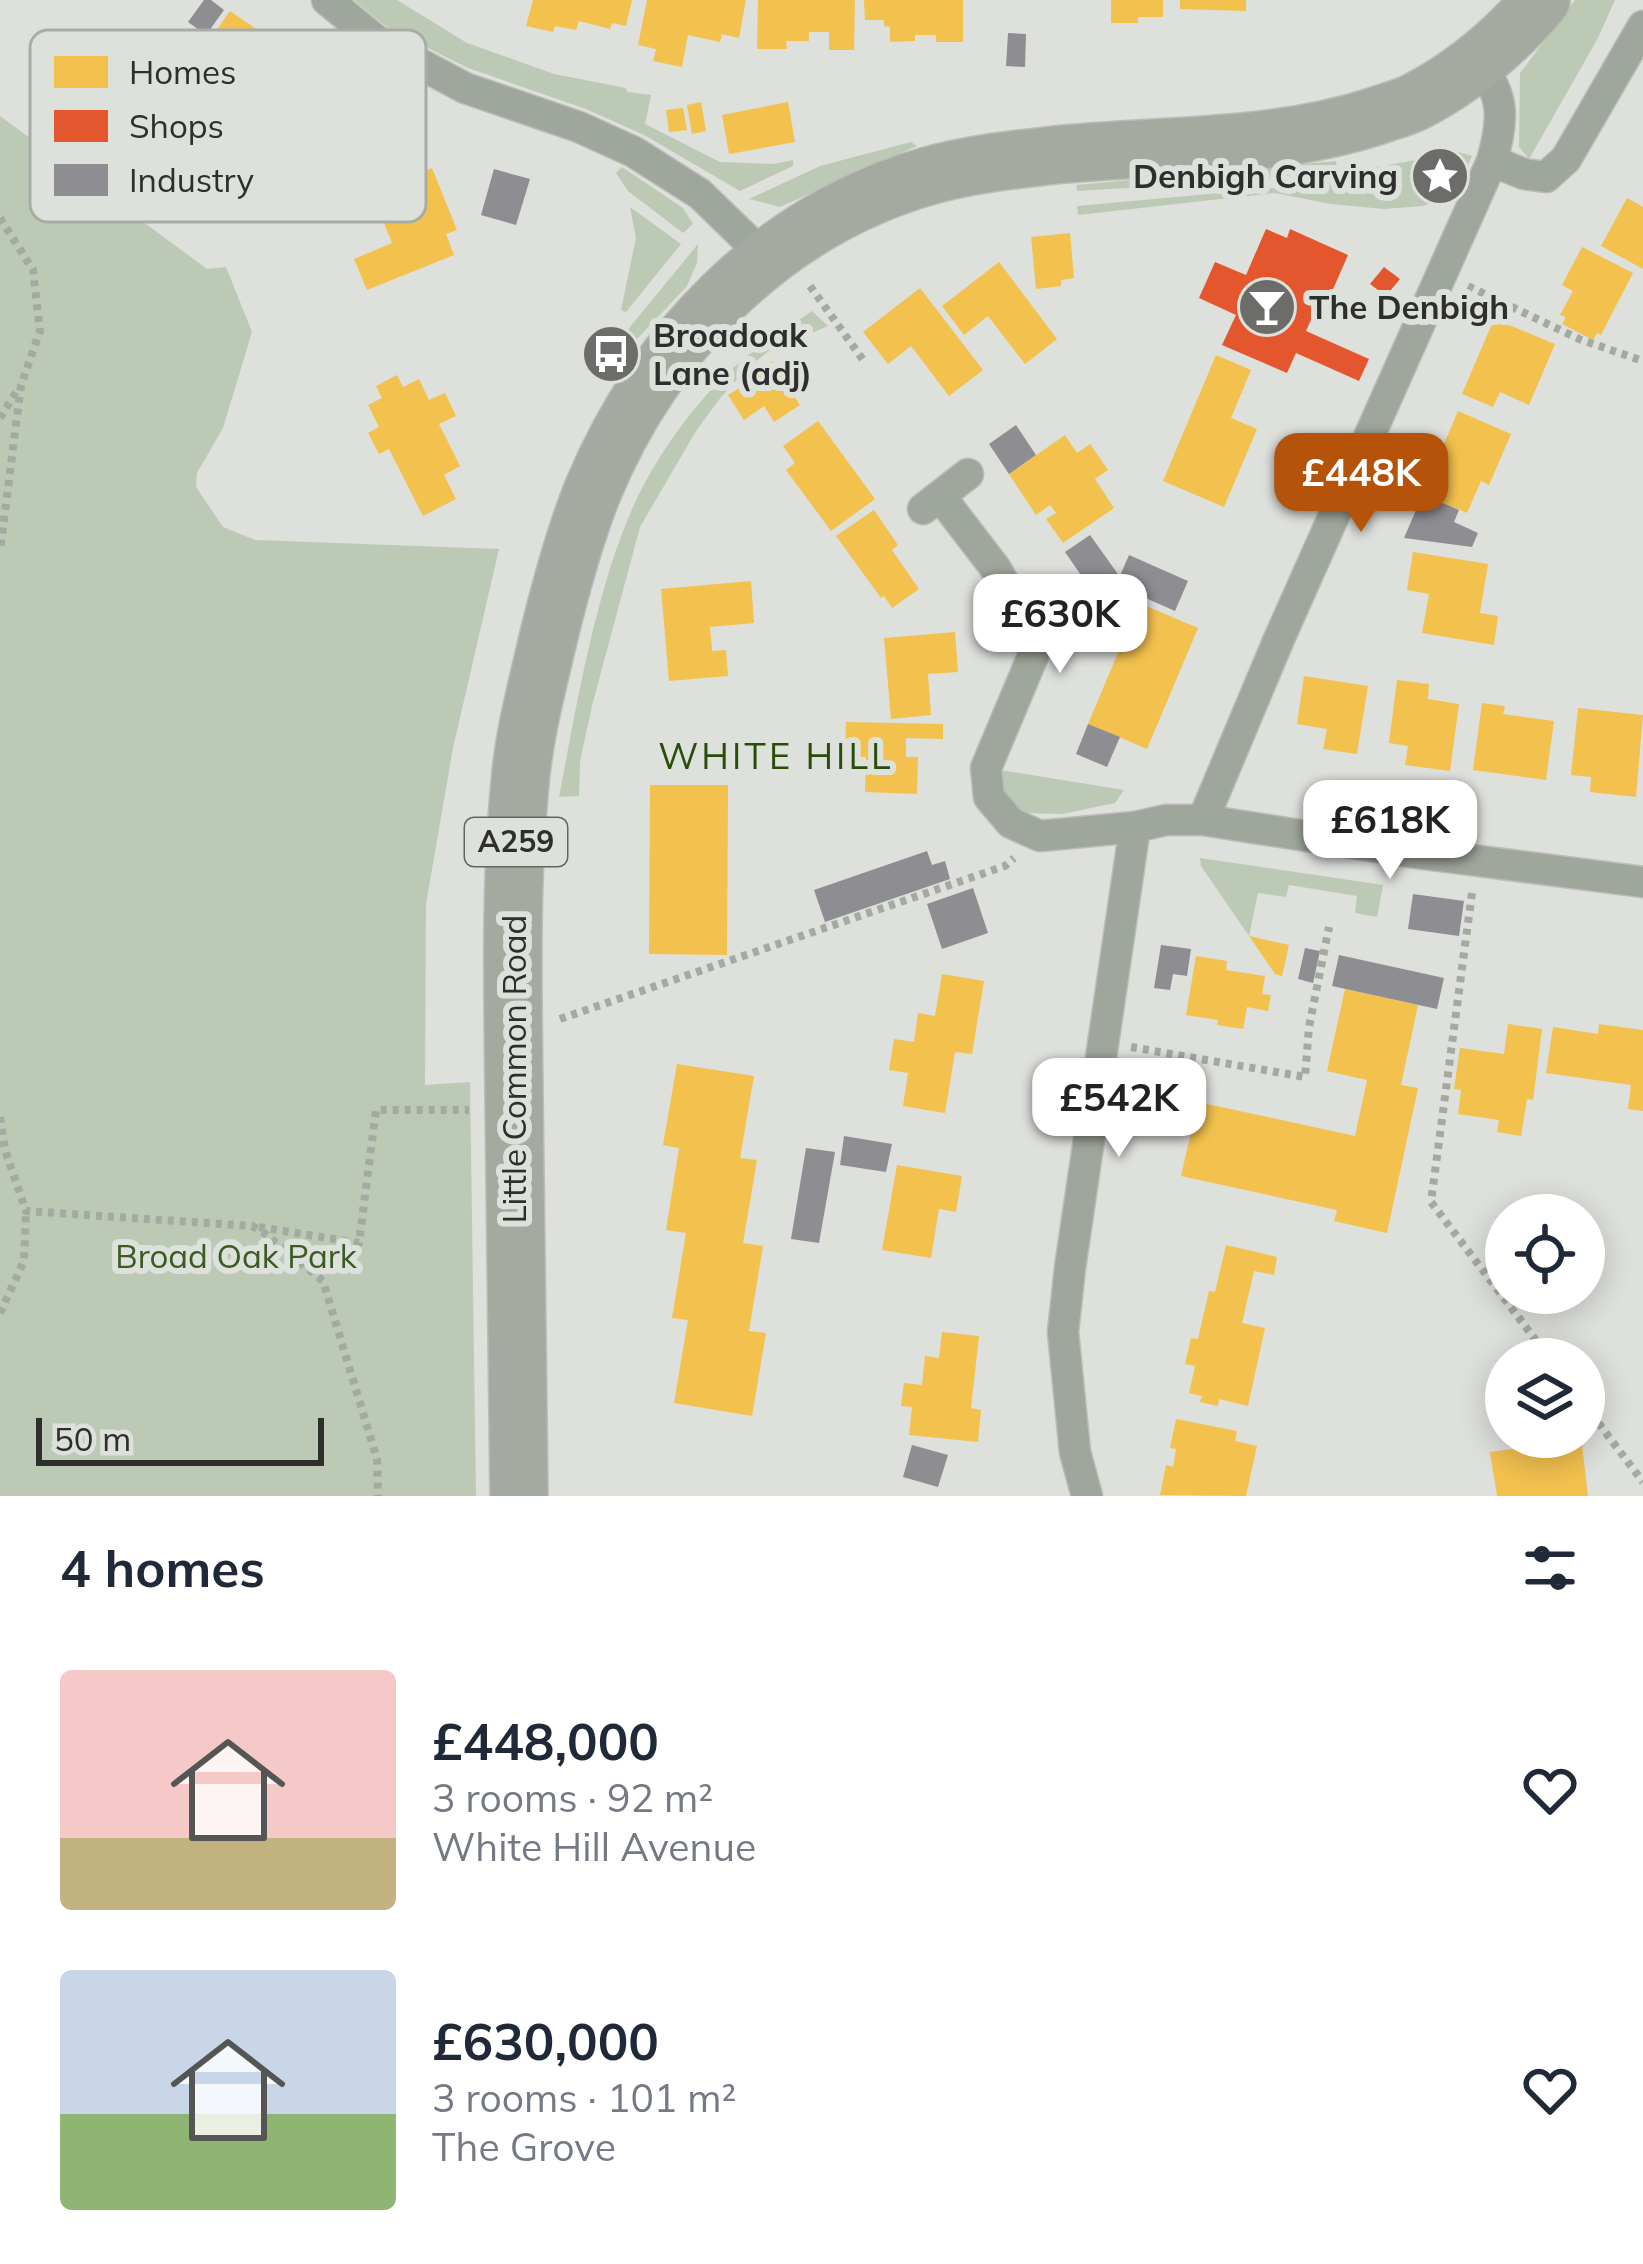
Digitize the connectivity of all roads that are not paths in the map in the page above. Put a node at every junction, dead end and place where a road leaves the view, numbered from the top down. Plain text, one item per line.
1 (327, 0) edge
2 (1541, 0) edge
3 (1643, 26) edge
4 (363, 30) edge
5 (1478, 64) junction
6 (426, 67) edge
7 (1632, 70) edge
8 (1492, 161) junction
9 (772, 252) junction
10 (968, 474) dead end
11 (1203, 820) junction
12 (1135, 827) junction
13 (1643, 882) edge
14 (519, 1496) edge
15 (1087, 1496) edge

1 - 4 street
2 - 5 highway, Little Common Road / A259
3 - 7 street
5 - 8 street
5 - 9 highway, Little Common Road / A259
6 - 9 street
7 - 8 street
8 - 11 street
9 - 14 highway, Little Common Road / A259
10 - 12 street
11 - 12 street
11 - 13 street
12 - 15 street

